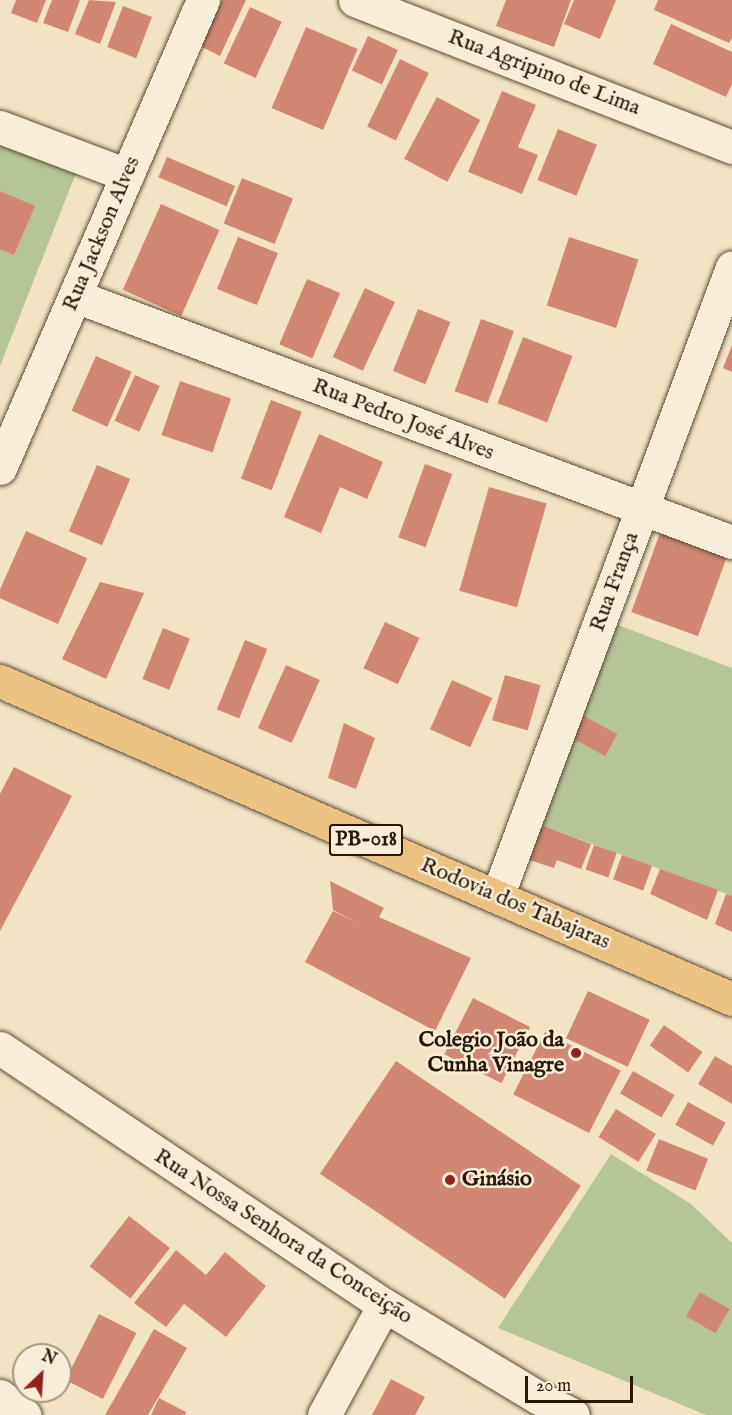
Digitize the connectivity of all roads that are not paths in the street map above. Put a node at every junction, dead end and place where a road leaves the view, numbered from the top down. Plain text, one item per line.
1 (203, 0) edge
2 (355, 0) edge
3 (0, 127) edge
4 (732, 147) edge
5 (127, 175) junction
6 (732, 267) edge
7 (75, 296) junction
8 (0, 468) edge
9 (642, 509) junction
10 (732, 542) edge
11 (0, 681) edge
12 (497, 897) junction
13 (732, 999) edge
14 (0, 1048) edge
15 (384, 1305) junction
16 (0, 1396) edge
17 (24, 1415) edge
18 (324, 1415) edge
19 (573, 1415) edge

1 - 5 street, Rua Jackson Alves
2 - 4 street, Rua Agripino de Lima
3 - 5 street
5 - 7 street, Rua Jackson Alves
6 - 9 street, Rua França
7 - 8 street, Rua Jackson Alves
7 - 9 street, Rua Pedro José Alves
9 - 10 street, Rua Pedro José Alves
9 - 12 street, Rua França
11 - 12 main road, Rodovia dos Tabajaras / PB-018
12 - 13 main road, Rodovia dos Tabajaras / PB-018
14 - 15 street, Rua Nossa Senhora da Conceição
15 - 18 street
15 - 19 street, Rua Nossa Senhora da Conceição
16 - 17 street

